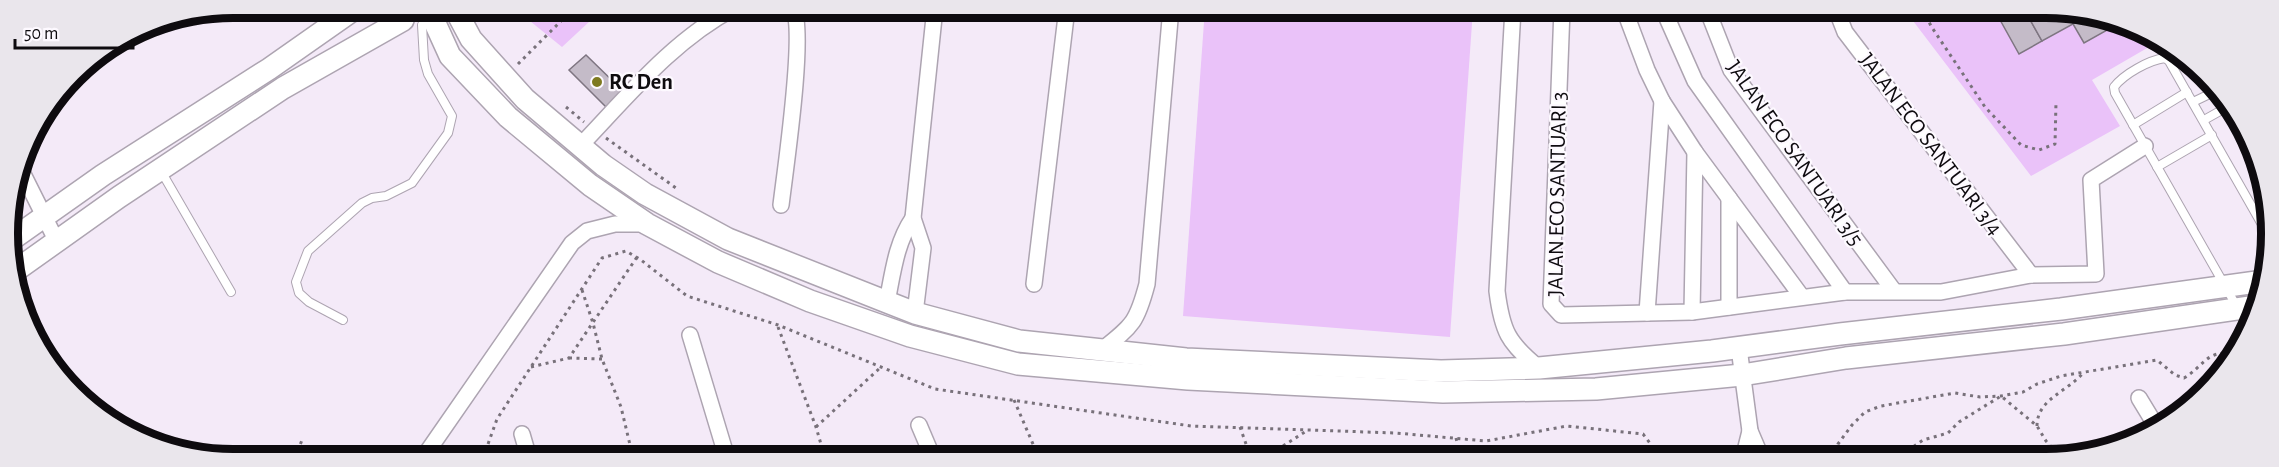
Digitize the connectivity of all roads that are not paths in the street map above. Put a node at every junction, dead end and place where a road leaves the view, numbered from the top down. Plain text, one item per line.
1 (342, 18) edge
2 (446, 18) edge
3 (460, 18) edge
4 (716, 18) edge
5 (797, 18) edge
6 (934, 18) edge
7 (1065, 18) edge
8 (1171, 18) edge
9 (1512, 18) edge
10 (1562, 18) edge
11 (1627, 18) edge
12 (1667, 18) edge
13 (1711, 18) edge
14 (1840, 18) edge
15 (413, 19) edge
16 (2168, 56) edge
17 (2165, 58) junction
18 (2187, 93) junction
19 (2210, 94) edge
20 (1662, 101) junction
21 (2193, 102) junction
22 (2222, 109) edge
23 (2204, 120) junction
24 (2133, 125) junction
25 (2212, 135) junction
26 (580, 146) junction
27 (2145, 146) junction
28 (1695, 152) junction
29 (2157, 167) junction
30 (160, 169) junction
31 (23, 186) edge
32 (1729, 198) junction
33 (782, 206) dead end
34 (44, 216) junction
35 (913, 218) junction
36 (2261, 222) edge
37 (647, 224) junction
38 (18, 235) edge
39 (57, 240) junction
40 (21, 267) edge
41 (2031, 275) junction
42 (2256, 282) edge
43 (1035, 284) dead end
44 (2224, 285) junction
45 (1894, 291) junction
46 (231, 292) dead end
47 (1845, 292) junction
48 (1802, 297) junction
49 (887, 302) junction
50 (1729, 307) junction
51 (2247, 307) edge
52 (1692, 312) junction
53 (915, 313) junction
54 (1647, 313) junction
55 (343, 320) dead end
56 (690, 336) dead end
57 (1739, 348) junction
58 (1103, 350) junction
59 (1539, 368) junction
60 (1742, 375) junction
61 (2139, 398) dead end
62 (2153, 420) edge
63 (919, 425) dead end
64 (1750, 431) junction
65 (522, 434) dead end
66 (429, 449) edge
67 (526, 449) edge
68 (723, 449) edge
69 (929, 449) edge
70 (1746, 449) edge
71 (1758, 449) edge

1 - 34 street
2 - 15 street
3 - 26 street
4 - 26 street
5 - 33 street
6 - 35 street
7 - 43 street
8 - 58 street
9 - 59 street
10 - 54 street, JALAN ECO SANTUARI 3
11 - 20 street
12 - 47 street
13 - 45 street, JALAN ECO SANTUARI 3/5
14 - 41 street, JALAN ECO SANTUARI 3/4
15 - 30 street
15 - 37 street
15 - 55 lane
16 - 17 lane
17 - 18 lane
17 - 24 lane
18 - 21 lane
18 - 24 lane
19 - 21 lane
20 - 28 street
20 - 54 street
21 - 23 lane
22 - 23 lane
23 - 25 lane
24 - 27 lane
25 - 29 lane
25 - 36 lane
26 - 49 street
27 - 29 lane
27 - 41 street, JALAN ECO SANTUARI 3
28 - 32 street
28 - 52 street
29 - 44 lane
30 - 39 street
30 - 46 lane
31 - 34 street
32 - 48 street
32 - 50 street
34 - 38 street
34 - 39 street
35 - 49 street
35 - 53 street
37 - 60 street
37 - 66 street
39 - 40 street
41 - 45 street, JALAN ECO SANTUARI 3
42 - 44 street
44 - 51 lane
44 - 57 street
45 - 47 street, JALAN ECO SANTUARI 3
47 - 48 street, JALAN ECO SANTUARI 3
48 - 50 street, JALAN ECO SANTUARI 3
49 - 53 street
50 - 52 street, JALAN ECO SANTUARI 3
51 - 60 street
52 - 54 street, JALAN ECO SANTUARI 3
53 - 58 street
56 - 68 street
57 - 59 street
57 - 60 street
58 - 59 street
60 - 64 street
61 - 62 street
63 - 69 street
64 - 70 street
64 - 71 street
65 - 67 street

